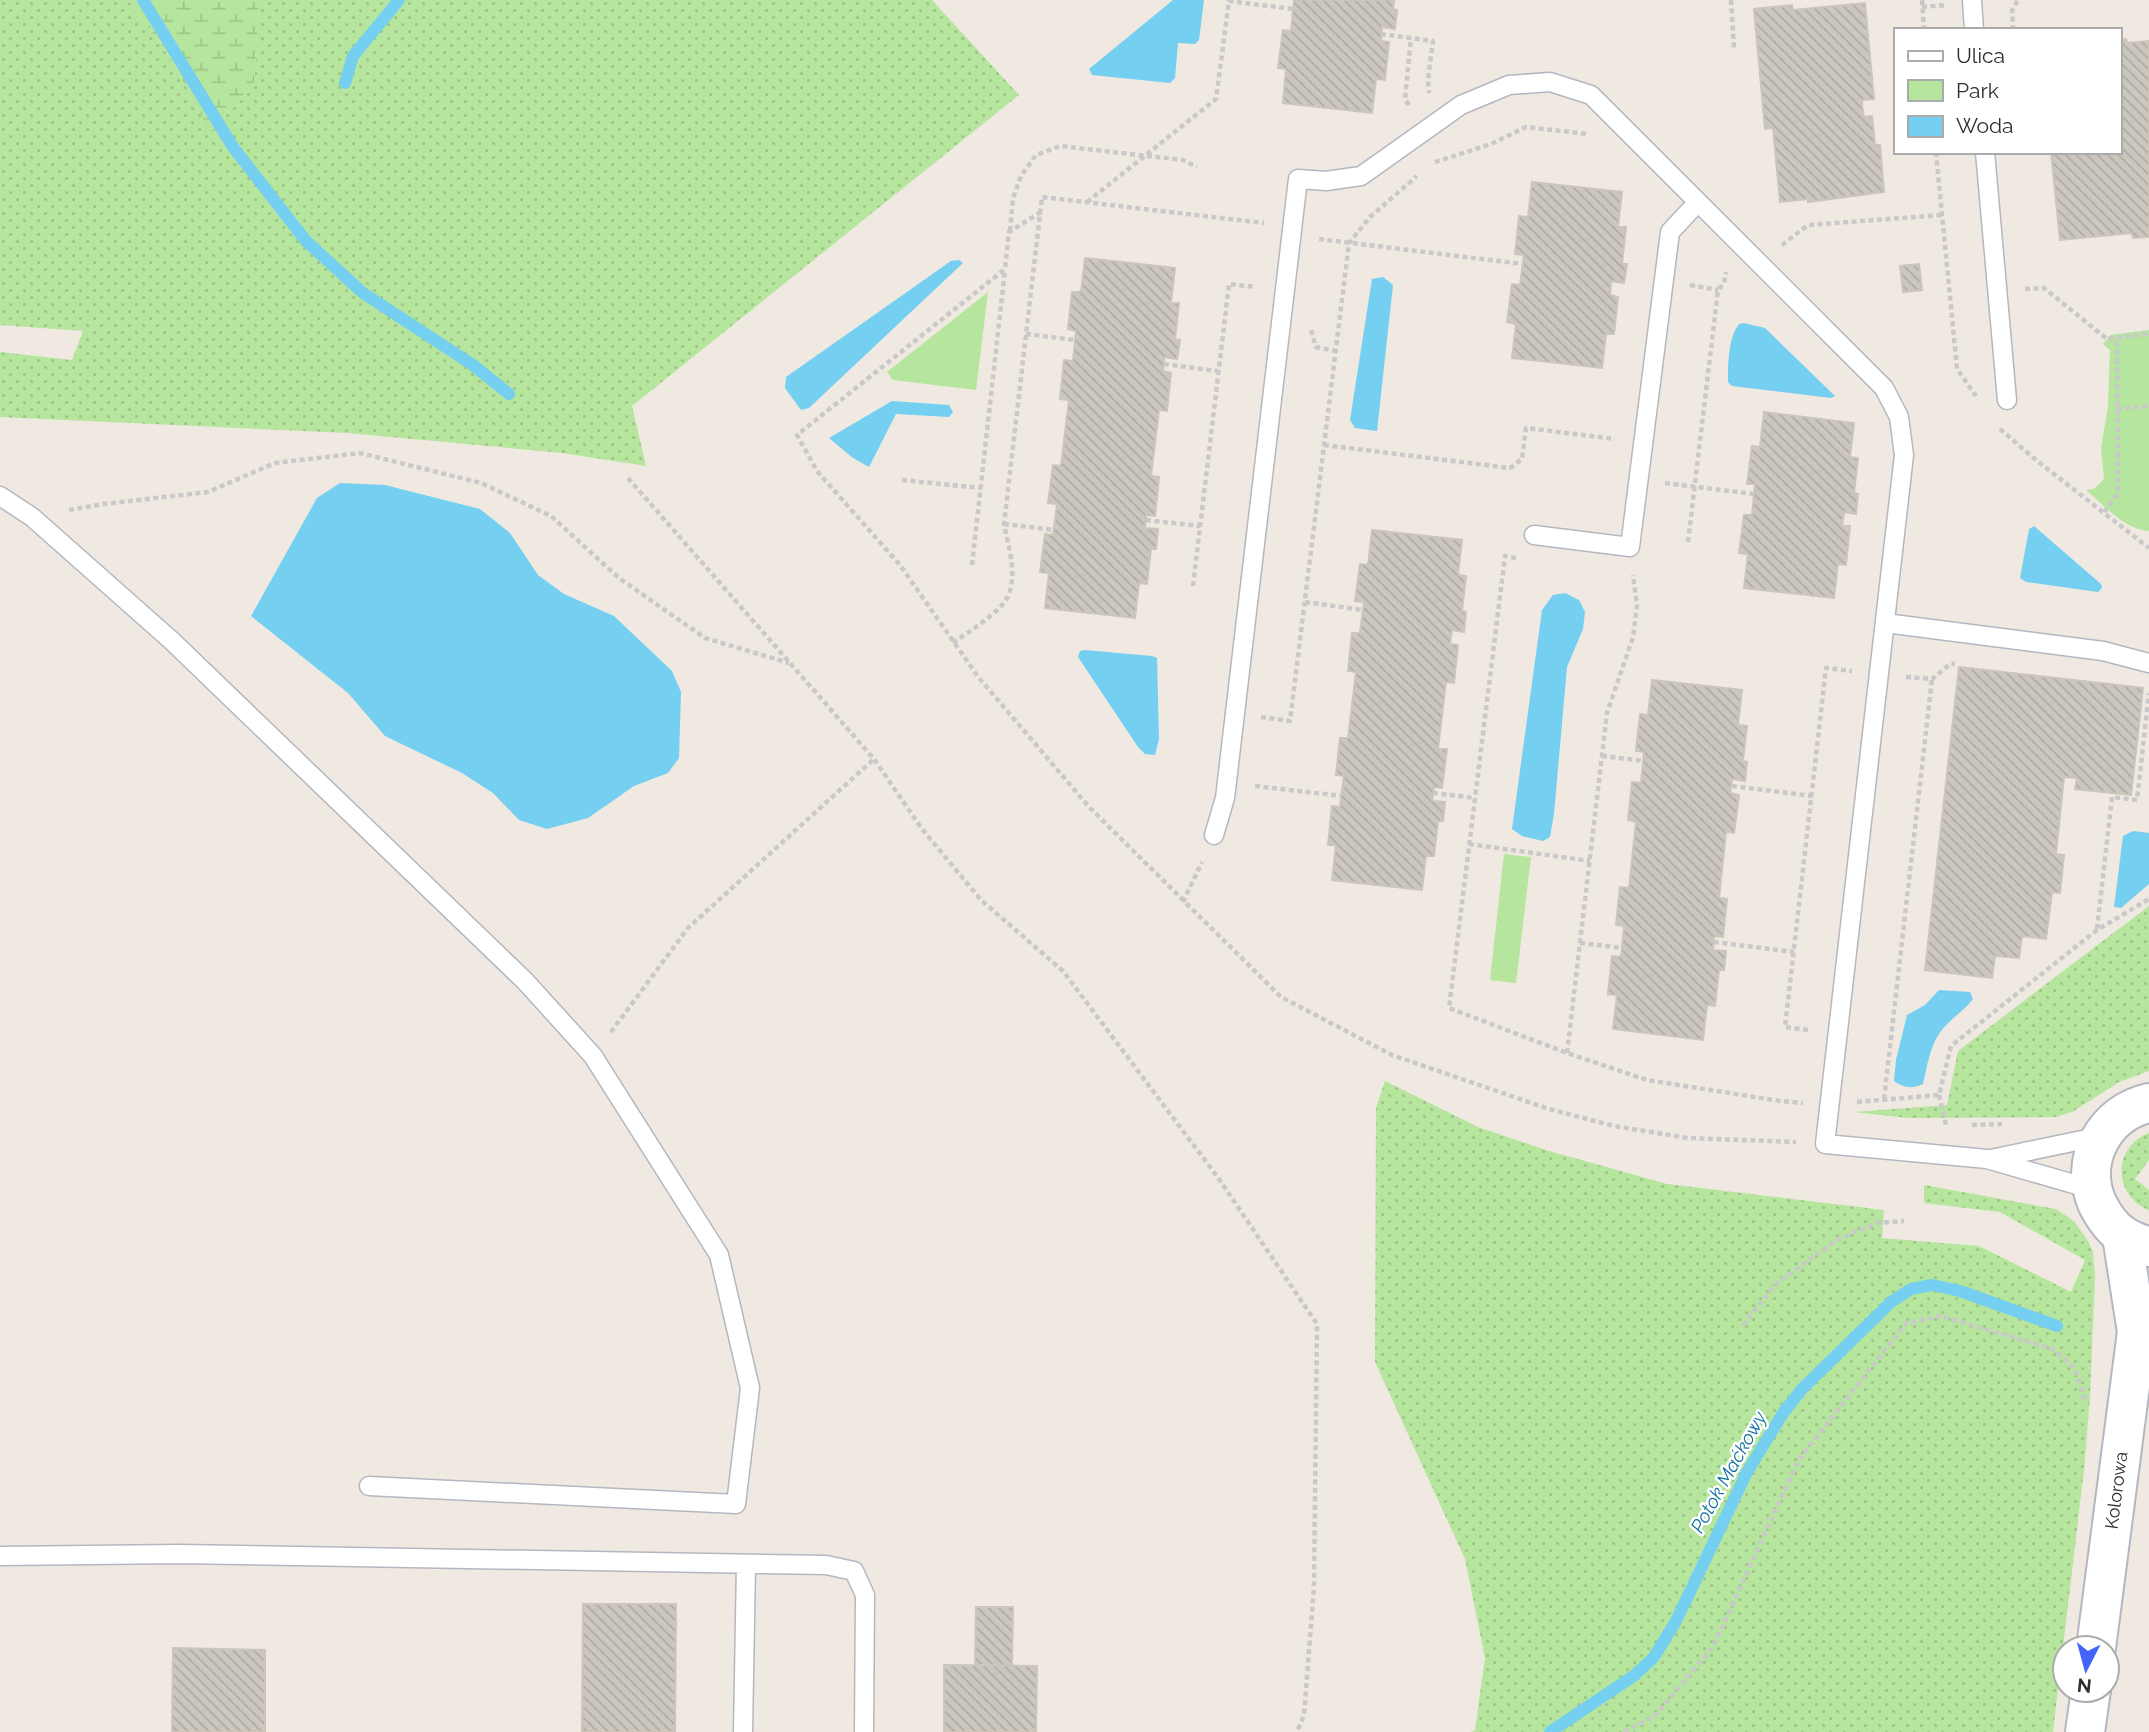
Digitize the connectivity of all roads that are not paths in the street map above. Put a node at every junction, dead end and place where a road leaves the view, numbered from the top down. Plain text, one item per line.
1 (1972, 0) edge
2 (1974, 28) edge
3 (1985, 154) edge
4 (1698, 202) junction
5 (2007, 400) dead end
6 (0, 496) edge
7 (1534, 535) road end
8 (1885, 623) junction
9 (2149, 663) edge
10 (1214, 835) road end
11 (2149, 1102) edge
12 (2101, 1136) junction
13 (1987, 1159) junction
14 (2091, 1189) junction
15 (2136, 1241) edge
16 (2143, 1319) edge
17 (369, 1486) dead end
18 (0, 1556) edge
19 (746, 1564) junction
20 (2098, 1634) edge
21 (2089, 1704) edge
22 (743, 1732) edge
23 (864, 1732) edge
24 (2085, 1732) edge

1 - 2 lane
3 - 5 lane
4 - 7 lane
4 - 8 lane
4 - 10 lane
6 - 17 lane
8 - 9 lane
8 - 13 lane
11 - 12 street
12 - 13 lane
12 - 14 street
13 - 14 lane
14 - 15 street
15 - 16 street, Kolorowa
16 - 20 street, Kolorowa
18 - 19 lane
19 - 22 lane
19 - 23 lane
21 - 24 street

